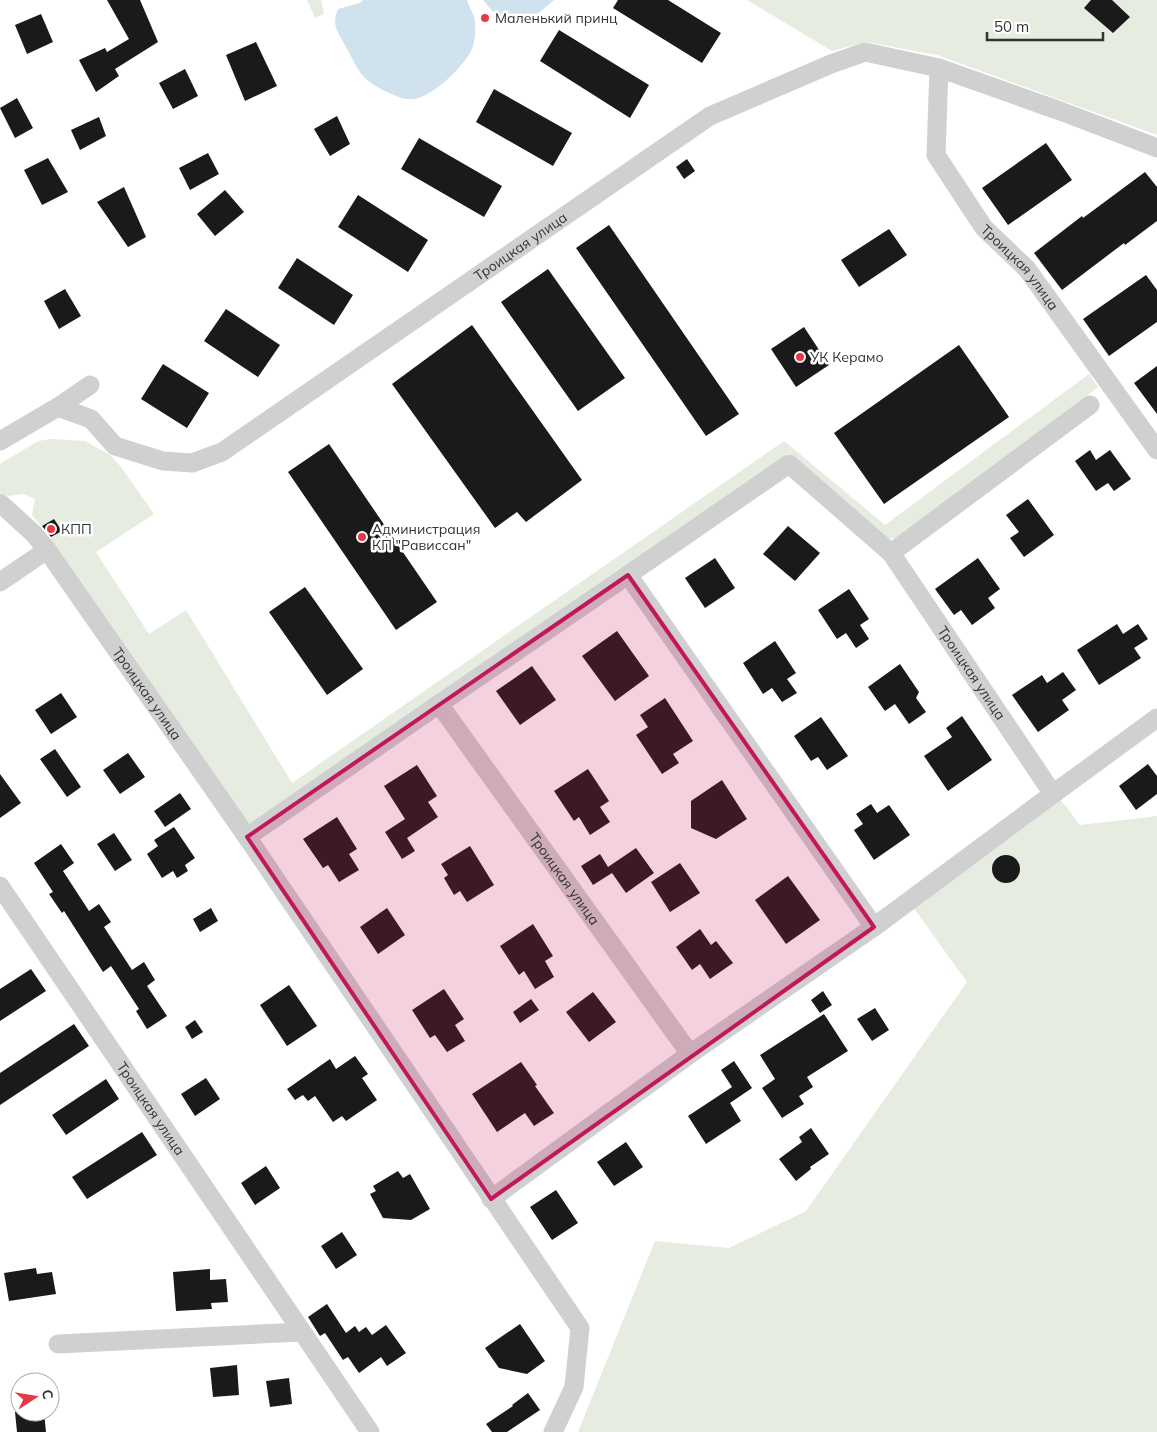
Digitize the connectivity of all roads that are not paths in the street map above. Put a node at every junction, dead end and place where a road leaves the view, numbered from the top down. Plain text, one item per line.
1 (939, 68) junction
2 (1157, 148) edge
3 (90, 385) dead end
4 (1090, 405) dead end
5 (58, 407) junction
6 (0, 441) edge
7 (1157, 450) edge
8 (0, 502) edge
9 (47, 550) junction
10 (891, 553) junction
11 (628, 575) junction
12 (0, 582) edge
13 (439, 704) junction
14 (1157, 718) edge
15 (1052, 794) junction
16 (247, 837) junction
17 (0, 886) edge
18 (874, 927) junction
19 (690, 1054) junction
20 (491, 1199) junction
21 (302, 1332) junction
22 (58, 1344) dead end
23 (370, 1432) edge
24 (553, 1432) edge

1 - 2 street, Троицкая улица
1 - 5 street, Троицкая улица
1 - 7 street, Троицкая улица
3 - 5 street
4 - 10 street
5 - 6 street
8 - 9 street, Троицкая улица
9 - 12 street
9 - 16 street, Троицкая улица
10 - 11 street, Троицкая улица
10 - 15 street, Троицкая улица
11 - 13 street, Троицкая улица
11 - 18 street
13 - 16 street, Троицкая улица
13 - 19 street, Троицкая улица
14 - 15 street
15 - 18 street
16 - 20 street, Троицкая улица
17 - 21 street, Троицкая улица
18 - 19 street
19 - 20 street
20 - 24 street, Троицкая улица
21 - 22 street
21 - 23 street, Троицкая улица

